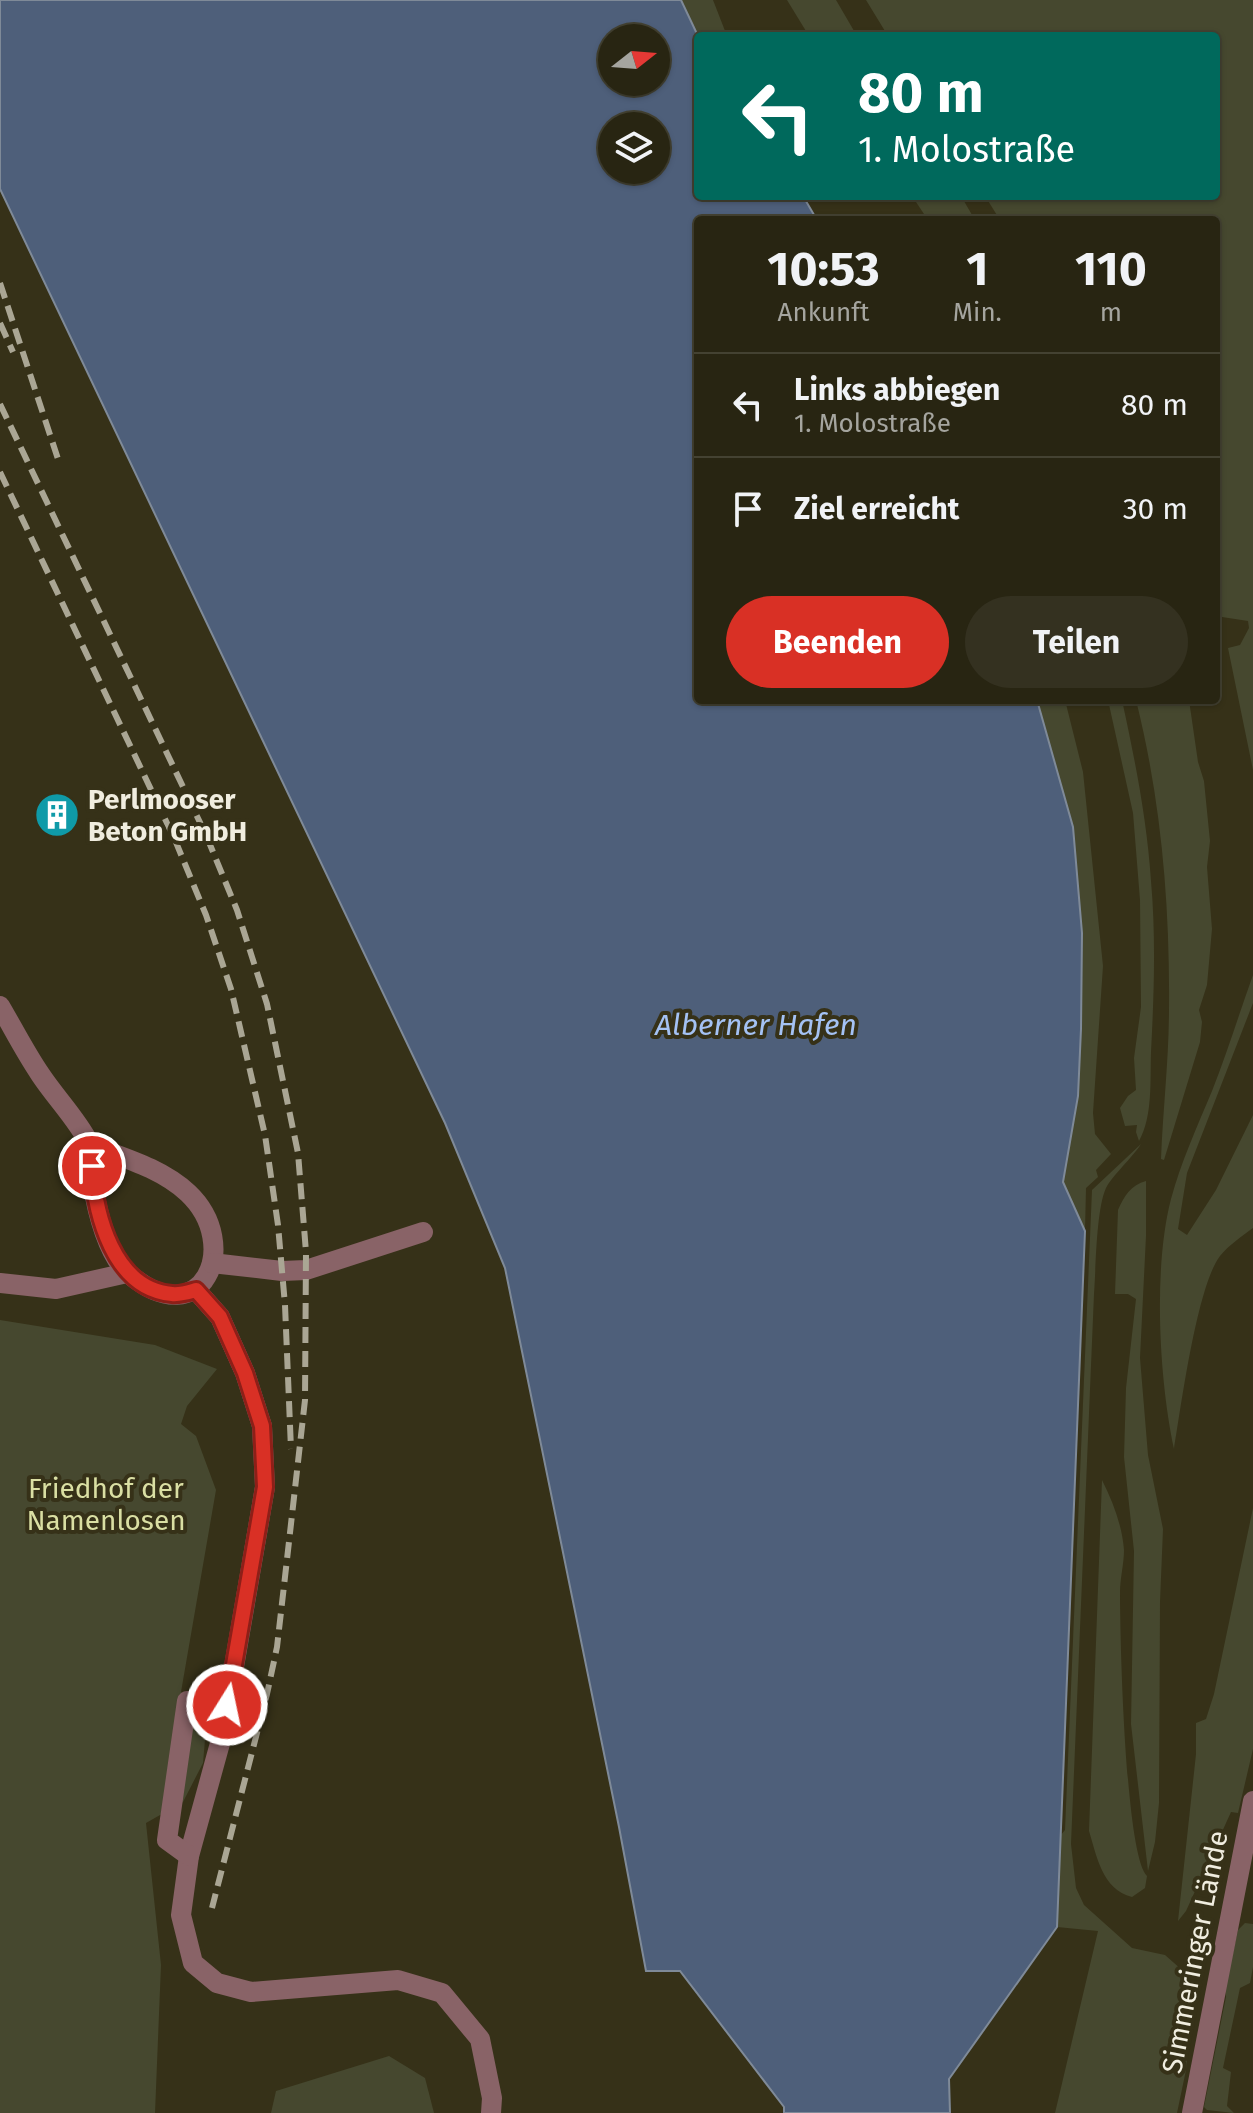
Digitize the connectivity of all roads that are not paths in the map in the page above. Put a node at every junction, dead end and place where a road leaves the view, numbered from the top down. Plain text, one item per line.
1 (0, 1006) edge
2 (90, 1145) junction
3 (423, 1232) dead end
4 (212, 1263) junction
5 (127, 1273) junction
6 (0, 1283) edge
7 (196, 1290) junction
8 (187, 1701) dead end
9 (1253, 1801) edge
10 (189, 1856) junction
11 (491, 2113) edge
12 (1192, 2113) edge

1 - 2 street
2 - 4 street
2 - 5 street
3 - 4 street
4 - 7 street
5 - 6 street
5 - 7 street
7 - 10 street
8 - 10 street
9 - 12 street, Simmeringer Lände
10 - 11 street

